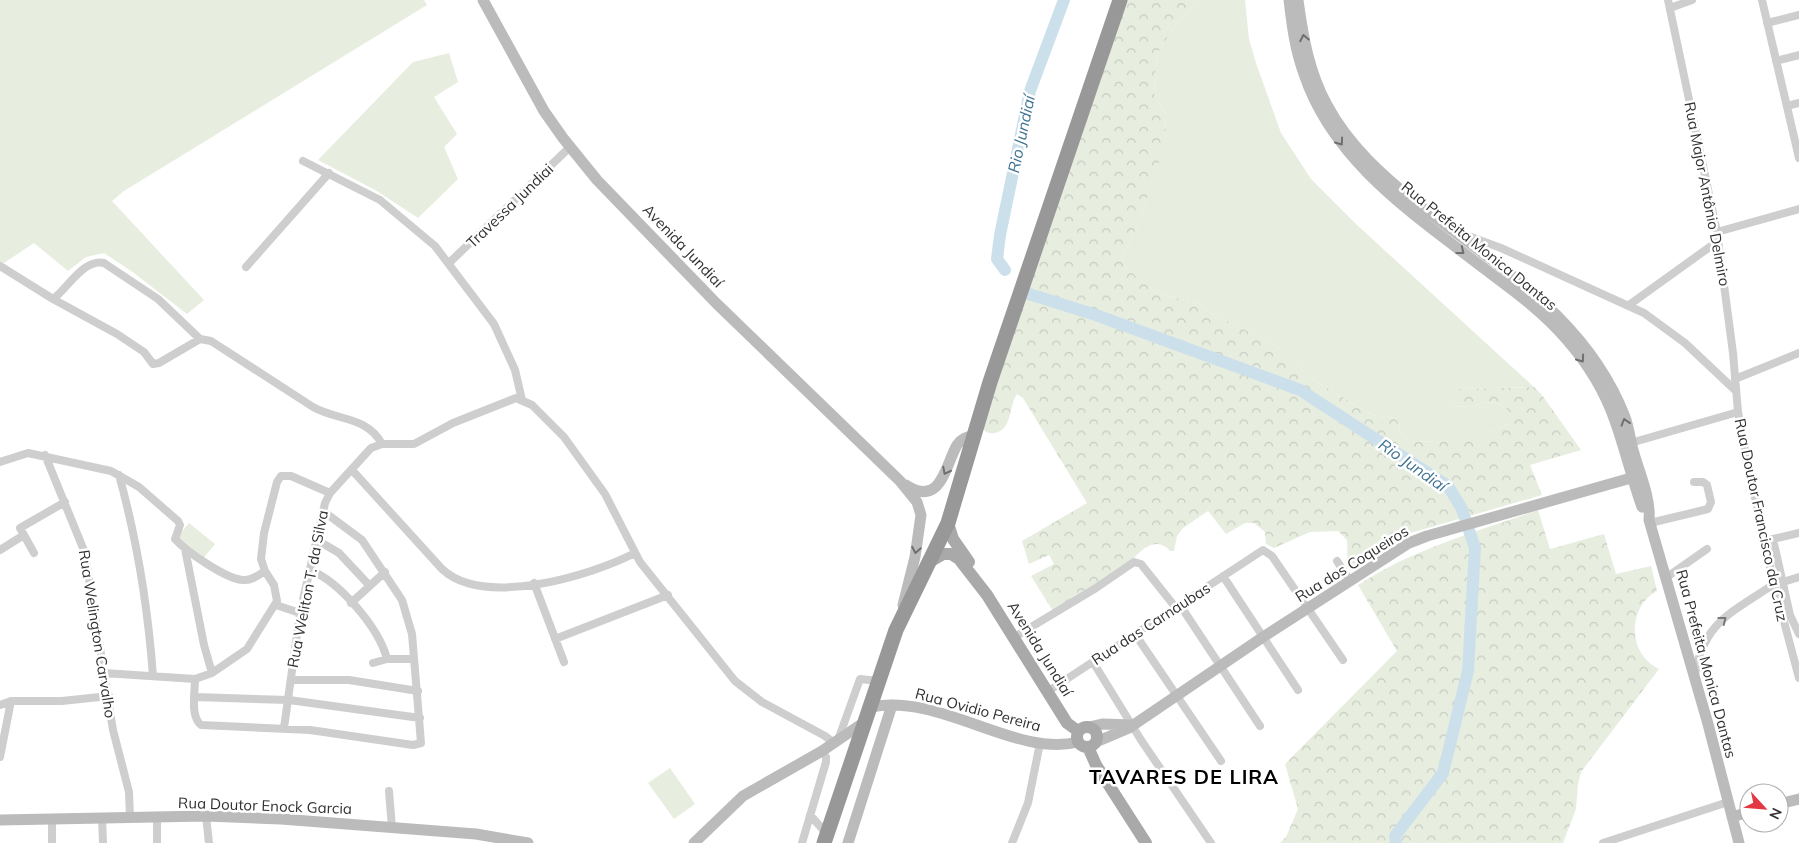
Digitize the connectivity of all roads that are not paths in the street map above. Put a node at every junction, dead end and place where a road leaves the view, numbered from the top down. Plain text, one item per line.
1 (483, 0) edge
2 (1120, 0) edge
3 (1289, 0) edge
4 (1298, 0) edge
5 (1692, 0) edge
6 (1762, 0) edge
7 (1669, 4) edge
8 (1799, 15) edge
9 (1767, 23) junction
10 (1799, 55) edge
11 (1776, 61) junction
12 (1799, 103) edge
13 (1787, 106) junction
14 (570, 148) junction
15 (1799, 158) edge
16 (303, 161) dead end
17 (329, 173) junction
18 (1799, 210) edge
19 (1717, 232) junction
20 (1447, 233) junction
21 (1718, 241) junction
22 (450, 263) junction
23 (0, 266) edge
24 (246, 267) dead end
25 (53, 298) junction
26 (1629, 304) junction
27 (200, 339) junction
28 (1799, 353) edge
29 (1735, 379) junction
30 (1735, 390) junction
31 (522, 400) junction
32 (1738, 412) junction
33 (974, 435) junction
34 (382, 444) junction
35 (1626, 444) junction
36 (45, 456) junction
37 (0, 462) edge
38 (352, 470) junction
39 (119, 475) junction
40 (1636, 477) junction
41 (900, 482) junction
42 (1694, 482) dead end
43 (330, 493) junction
44 (65, 502) junction
45 (323, 511) junction
46 (1650, 521) junction
47 (948, 523) junction
48 (1799, 533) edge
49 (24, 536) junction
50 (1773, 539) junction
51 (317, 540) junction
52 (1765, 542) junction
53 (185, 549) junction
54 (1707, 549) dead end
55 (0, 550) edge
56 (635, 553) junction
57 (34, 554) dead end
58 (930, 560) junction
59 (1337, 561) dead end
60 (310, 570) junction
61 (265, 571) junction
62 (385, 572) junction
63 (1223, 576) junction
64 (1667, 577) junction
65 (1799, 577) edge
66 (1350, 581) junction
67 (978, 582) junction
68 (1783, 582) junction
69 (534, 583) junction
70 (1774, 584) junction
71 (369, 586) junction
72 (668, 595) junction
73 (350, 603) junction
74 (276, 605) junction
75 (1178, 606) junction
76 (1307, 609) junction
77 (300, 614) junction
78 (896, 630) junction
79 (1135, 634) junction
80 (1799, 634) edge
81 (1263, 637) junction
82 (1012, 638) junction
83 (555, 639) junction
84 (387, 659) junction
85 (414, 659) junction
86 (1343, 660) dead end
87 (373, 662) dead end
88 (564, 662) dead end
89 (1093, 662) junction
90 (1221, 666) junction
91 (104, 673) junction
92 (212, 674) junction
93 (153, 676) junction
94 (1695, 677) junction
95 (1799, 677) edge
96 (194, 680) junction
97 (291, 680) junction
98 (880, 681) junction
99 (1298, 690) dead end
100 (418, 691) junction
101 (1047, 692) junction
102 (1177, 695) junction
103 (109, 696) junction
104 (195, 697) junction
105 (289, 700) junction
106 (11, 701) junction
107 (892, 705) junction
108 (0, 706) edge
109 (869, 714) junction
110 (420, 718) junction
111 (1133, 725) junction
112 (1260, 726) dead end
113 (284, 728) junction
114 (1086, 738) junction
115 (836, 742) junction
116 (1040, 743) junction
117 (822, 751) junction
118 (0, 757) edge
119 (1220, 761) dead end
120 (389, 791) dead end
121 (1728, 802) junction
122 (810, 815) junction
123 (1739, 815) edge
124 (206, 816) junction
125 (102, 817) junction
126 (130, 817) junction
127 (157, 817) junction
128 (1732, 817) junction
129 (52, 818) junction
130 (0, 820) edge
131 (392, 828) junction
132 (826, 839) edge
133 (1736, 841) edge
134 (52, 843) edge
135 (103, 843) edge
136 (157, 843) edge
137 (209, 843) edge
138 (528, 843) edge
139 (694, 843) edge
140 (802, 843) edge
141 (848, 843) edge
142 (1012, 843) edge
143 (1146, 843) edge
144 (1211, 843) edge
145 (1603, 843) edge

1 - 14 main road, Avenida Jundiaí
2 - 33 highway
3 -> 20 main road, Rua Prefeita Monica Dantas
20 -> 4 main road, Rua Prefeita Monica Dantas
5 - 7 street
6 - 9 street
7 - 19 street, Rua Major Antônio Delmiro
8 - 9 street
9 - 11 street
10 - 11 street
11 - 13 street
12 - 13 street
13 - 15 street
14 - 22 street, Travessa Jundiai
14 - 41 main road, Avenida Jundiaí
16 - 17 street
17 - 22 street
17 - 24 street
18 - 19 street
19 - 21 street, Rua Major Antônio Delmiro
20 - 26 street
20 - 35 main road, Rua Prefeita Monica Dantas
21 - 26 street
21 - 29 street, Rua Major Antônio Delmiro
22 - 31 street
23 - 25 street
25 - 27 street
25 - 27 street
26 - 30 street
27 - 34 street
28 - 29 street
29 - 30 street, Rua Major Antônio Delmiro
30 - 32 street, Rua Doutor Francisco da Cruz
31 - 34 street
31 - 56 street
32 - 35 street
32 - 52 street, Rua Doutor Francisco da Cruz
33 -> 41 main road, Avenida Jundiaí
33 - 47 highway
34 - 38 street, Rua Weliton T. da Silva
35 - 40 main road, Rua Prefeita Monica Dantas
36 - 37 street
36 - 39 street
36 - 44 street, Rua Welington Carvalho
38 - 43 street, Rua Weliton T. da Silva
38 - 69 street
39 - 53 street
39 - 93 street
40 - 46 main road, Rua Prefeita Monica Dantas
40 - 66 main road, Rua dos Coqueiros
41 -> 78 main road, Avenida Jundiaí
42 - 46 street
43 - 45 street, Rua Weliton T. da Silva
43 - 61 street
44 - 49 street
44 - 91 street, Rua Welington Carvalho
45 - 51 street, Rua Weliton T. da Silva
45 - 62 street
46 - 64 main road, Rua Prefeita Monica Dantas
47 - 58 highway
47 - 67 main road, Avenida Jundiaí
48 - 50 street
49 - 55 street
49 - 57 street
50 - 52 street
50 - 68 street
51 - 60 street, Rua Weliton T. da Silva
51 - 71 street
52 - 70 street, Rua Doutor Francisco da Cruz
53 - 61 street
53 - 92 street
54 - 64 street
56 - 69 street
56 - 72 street
58 - 67 main road, Avenida Jundiaí
58 - 78 highway
59 - 66 street
60 - 73 street
60 - 77 street, Rua Weliton T. da Silva
61 - 74 street
62 - 71 street
62 - 85 street
63 - 75 street, Rua das Carnaubas
63 - 76 street, Rua das Carnaubas
63 - 81 street
64 - 94 main road, Rua Prefeita Monica Dantas
65 - 68 street
66 - 76 main road, Rua dos Coqueiros
67 - 82 main road, Avenida Jundiaí
68 - 80 street
69 - 83 street
94 -> 70 street
70 - 95 street, Rua Doutor Francisco da Cruz
71 - 73 street
72 - 83 street
72 - 115 street
73 - 84 street
74 - 77 street
74 - 92 street
75 - 79 street, Rua das Carnaubas
75 - 82 street
75 - 90 street
76 - 81 main road, Rua dos Coqueiros
76 - 86 street
77 - 97 street, Rua Weliton T. da Silva
78 - 98 highway
79 - 89 street, Rua das Carnaubas
79 - 102 street
81 - 90 main road, Rua dos Coqueiros
81 - 99 street
82 - 101 main road, Avenida Jundiaí
83 - 88 street
84 - 85 street
84 - 87 street
85 - 100 street
89 - 101 street, Rua das Carnaubas
89 - 111 street
90 - 102 main road, Rua dos Coqueiros
90 - 112 street
91 - 93 street
91 - 103 street, Rua Welington Carvalho
92 - 96 street
93 - 96 street
94 - 121 main road, Rua Prefeita Monica Dantas
96 - 104 street
97 - 100 street
97 - 105 street, Rua Weliton T. da Silva
98 - 109 highway
98 - 115 street
100 - 110 street
101 - 114 main road, Avenida Jundiaí
102 - 111 main road, Rua dos Coqueiros
102 - 119 street
103 - 106 street
103 - 126 street, Rua Welington Carvalho
104 - 105 street
104 - 113 street
105 - 110 street
105 - 113 street, Rua Weliton T. da Silva
106 - 108 street
106 - 118 street
107 - 109 main road, Rua Ovidio Pereira
107 - 116 main road, Rua Ovidio Pereira
107 - 141 main road
109 - 115 main road
109 - 132 highway
110 - 113 street
111 - 114 main road, Rua dos Coqueiros
111 - 114 main road
111 - 144 street
114 - 116 main road, Rua Ovidio Pereira
114 - 143 main road, Avenida Jundiaí
115 - 117 main road
116 - 142 street
117 - 122 street
117 - 139 main road
120 - 131 street
121 - 128 main road, Rua Prefeita Monica Dantas
121 - 145 street
122 - 132 street
122 - 140 street
123 - 128 main road
124 - 127 main road, Rua Doutor Enock Garcia
124 - 131 main road, Rua Doutor Enock Garcia
124 - 137 street
125 - 126 main road, Rua Doutor Enock Garcia
125 - 129 main road, Rua Doutor Enock Garcia
125 - 135 street
126 - 127 main road, Rua Doutor Enock Garcia
127 - 136 street
128 - 133 main road, Rua Prefeita Monica Dantas
129 - 130 main road, Rua Doutor Enock Garcia
129 - 134 street
131 - 138 main road, Rua Doutor Enock Garcia

